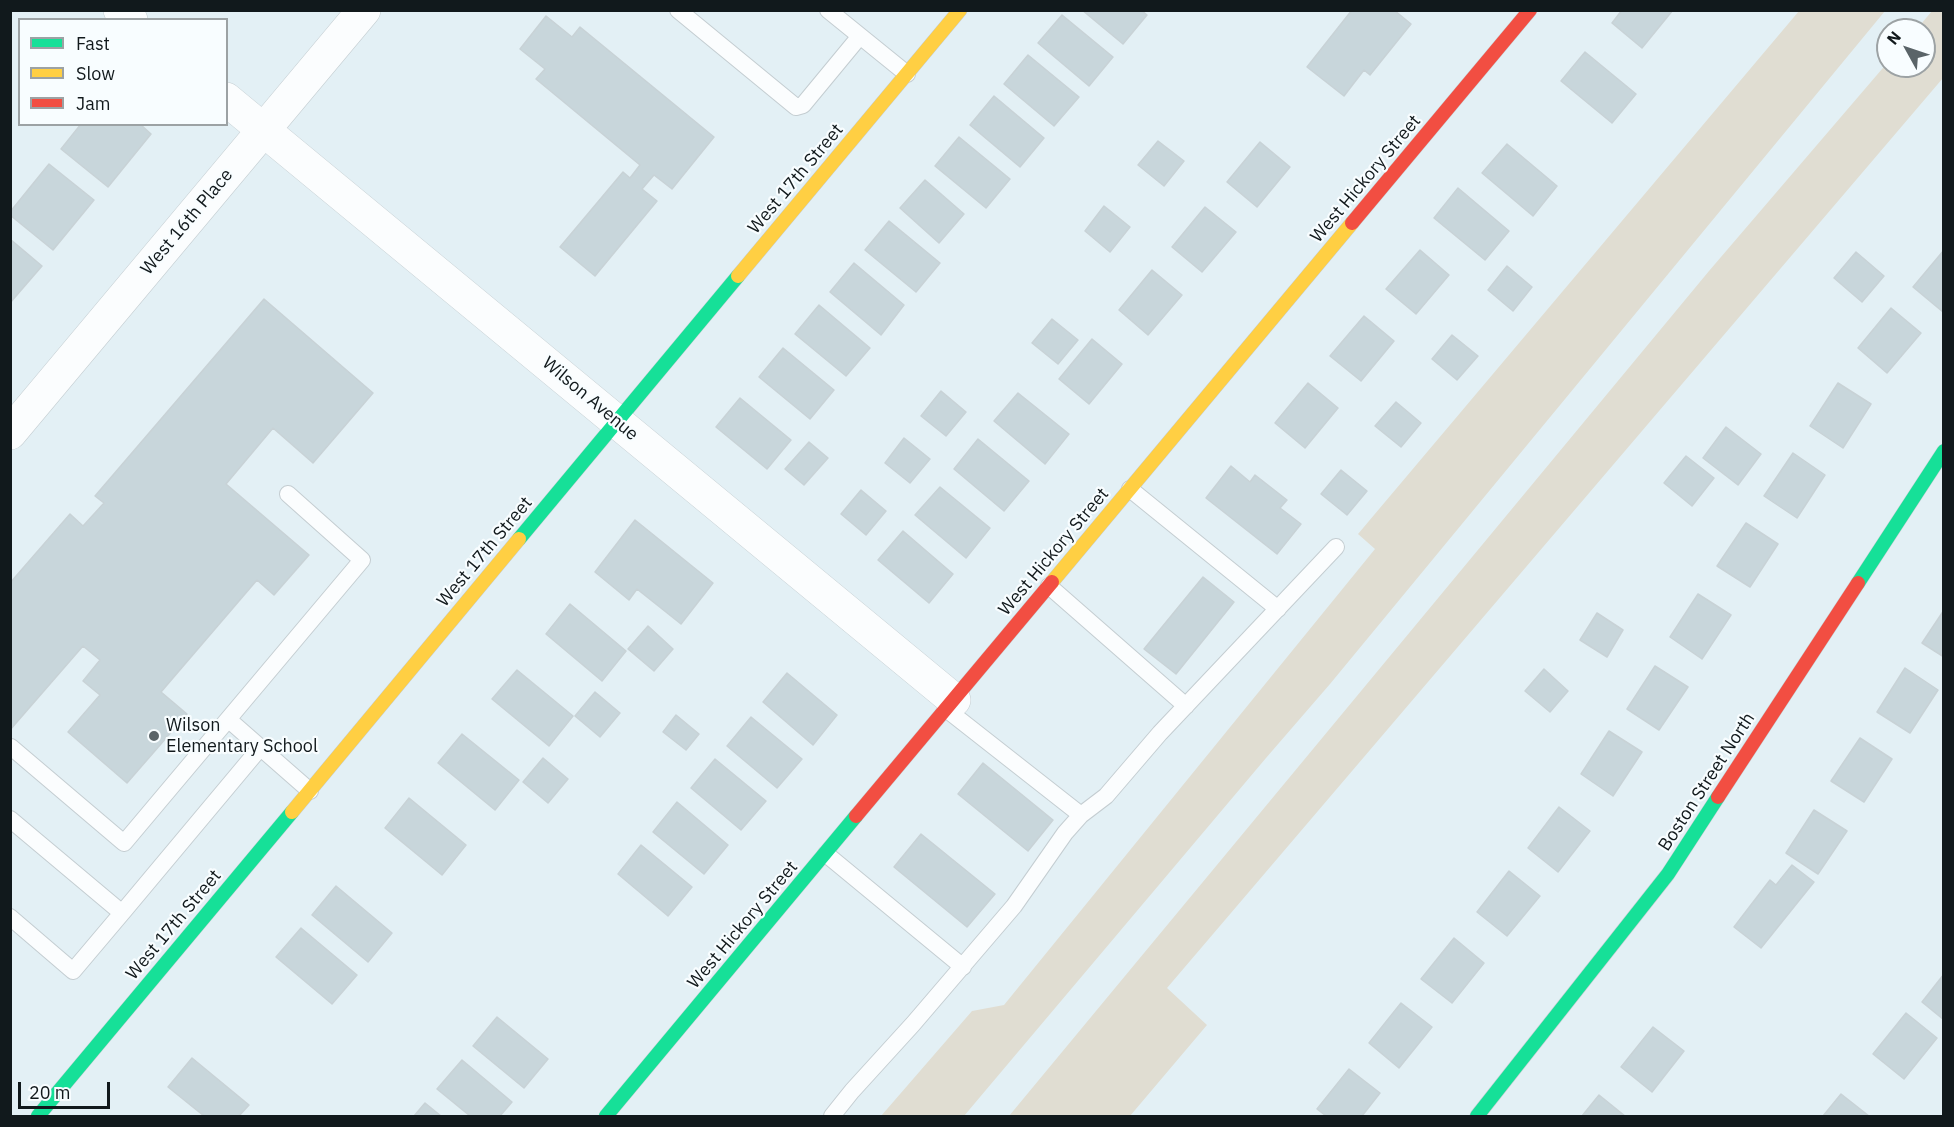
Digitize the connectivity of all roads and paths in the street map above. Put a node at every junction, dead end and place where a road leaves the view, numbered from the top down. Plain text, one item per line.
1 (364, 10) edge
2 (678, 10) edge
3 (828, 10) edge
4 (960, 10) edge
5 (1530, 10) edge
6 (860, 36) junction
7 (907, 74) junction
8 (228, 101) edge
9 (264, 129) junction
10 (617, 422) junction
11 (10, 433) edge
12 (1944, 451) edge
13 (1131, 489) junction
14 (288, 494) dead end
15 (1336, 547) dead end
16 (1049, 586) junction
17 (1278, 609) junction
18 (950, 705) junction
19 (1186, 706) junction
20 (229, 720) junction
21 (11, 747) edge
22 (260, 748) junction
23 (310, 791) junction
24 (1081, 815) junction
25 (10, 819) edge
26 (826, 854) junction
27 (122, 913) junction
28 (10, 917) edge
29 (963, 967) junction
30 (38, 1116) edge
31 (606, 1116) edge
32 (832, 1116) edge
33 (1477, 1116) edge

1 - 9 street, West 16th Place
2 - 6 lane
3 - 6 lane
4 - 7 street, West 17th Street
5 - 13 street, West Hickory Street
6 - 7 lane
7 - 10 street, West 17th Street
8 - 9 street, Wilson Avenue
9 - 10 street, Wilson Avenue
9 - 11 street, West 16th Place
10 - 18 street, Wilson Avenue
10 - 23 street, West 17th Street
12 - 33 street, Boston Street North
13 - 16 street, West Hickory Street
13 - 17 lane
14 - 20 lane
15 - 17 lane
16 - 18 street, West Hickory Street
16 - 19 lane
17 - 19 lane
18 - 24 lane
18 - 26 street, West Hickory Street
19 - 24 lane
20 - 21 lane
20 - 22 lane
22 - 23 lane
22 - 27 lane
23 - 30 street, West 17th Street
24 - 29 lane
25 - 27 lane
26 - 29 lane
26 - 31 street, West Hickory Street
27 - 28 lane
29 - 32 lane

